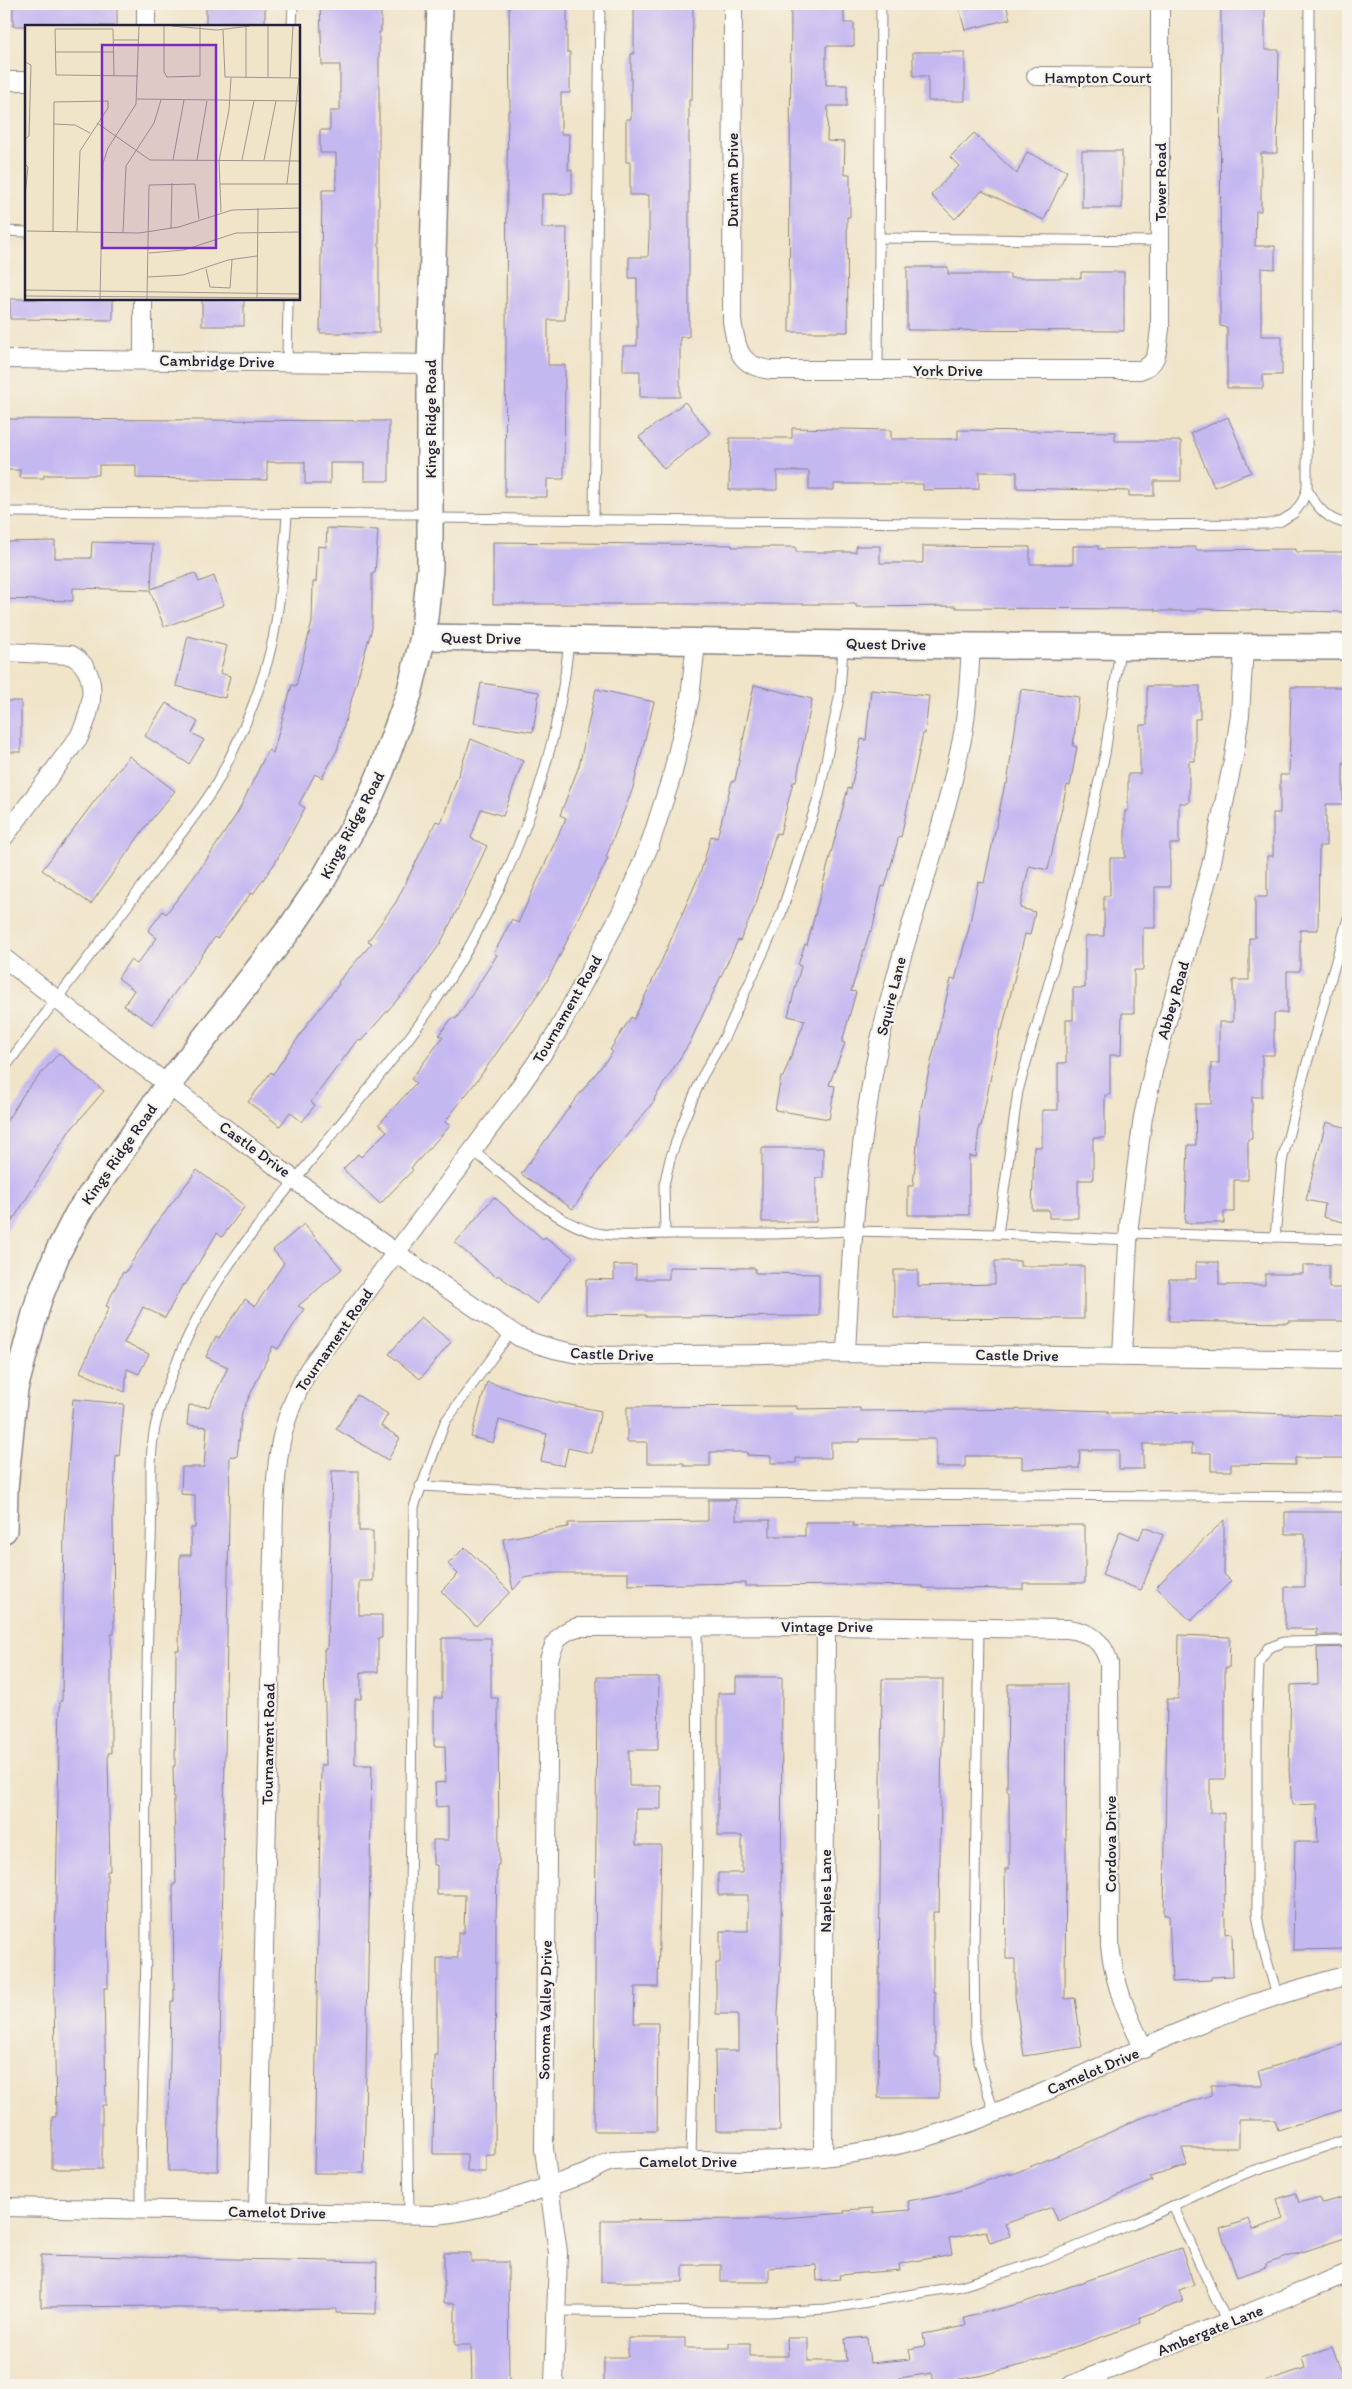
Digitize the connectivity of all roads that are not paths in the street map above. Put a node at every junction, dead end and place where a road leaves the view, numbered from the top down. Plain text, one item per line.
1 (146, 4) edge
2 (293, 4) edge
3 (440, 4) edge
4 (600, 4) edge
5 (733, 4) edge
6 (881, 4) edge
7 (1160, 4) edge
8 (1309, 4) edge
9 (146, 25) edge
10 (292, 25) edge
11 (1036, 76) dead end
12 (1160, 77) junction
13 (4, 81) edge
14 (25, 81) edge
15 (4, 231) edge
16 (25, 232) edge
17 (879, 238) junction
18 (1160, 241) junction
19 (144, 300) edge
20 (288, 300) edge
21 (741, 355) joint
22 (4, 359) edge
23 (143, 360) junction
24 (1156, 360) joint
25 (287, 362) junction
26 (430, 364) junction
27 (878, 370) junction
28 (1307, 490) junction
29 (4, 512) edge
30 (287, 515) junction
31 (430, 516) junction
32 (594, 520) junction
33 (1348, 523) edge
34 (423, 637) junction
35 (569, 639) junction
36 (696, 642) junction
37 (844, 644) junction
38 (971, 646) junction
39 (1120, 646) junction
40 (1244, 647) junction
41 (1348, 647) edge
42 (4, 652) edge
43 (6, 830) edge
44 (1348, 918) edge
45 (4, 958) edge
46 (55, 998) junction
47 (4, 1069) edge
48 (168, 1085) junction
49 (472, 1150) junction
50 (296, 1180) junction
51 (852, 1231) junction
52 (665, 1234) junction
53 (998, 1234) junction
54 (1128, 1236) junction
55 (1275, 1237) junction
56 (1348, 1240) edge
57 (395, 1252) junction
58 (511, 1332) junction
59 (846, 1353) junction
60 (1122, 1356) junction
61 (1348, 1360) edge
62 (420, 1486) junction
63 (1348, 1497) edge
64 (4, 1530) edge
65 (697, 1626) junction
66 (826, 1626) junction
67 (979, 1628) junction
68 (560, 1638) joint
69 (1095, 1638) joint
70 (1348, 1641) edge
71 (1348, 1975) edge
72 (1277, 1995) junction
73 (1144, 2049) junction
74 (994, 2113) junction
75 (1348, 2139) edge
76 (823, 2157) junction
77 (691, 2160) junction
78 (548, 2186) junction
79 (1173, 2206) junction
80 (4, 2207) edge
81 (141, 2210) junction
82 (258, 2212) junction
83 (409, 2215) junction
84 (1348, 2273) edge
85 (554, 2311) junction
86 (1228, 2322) junction
87 (554, 2385) edge
88 (1071, 2385) edge

1 - 9 street
2 - 10 lane
3 - 26 street, Kings Ridge Road
4 - 32 lane
5 - 21 street, Durham Drive
6 - 17 lane
7 - 12 street, Tower Road
8 - 28 lane
11 - 12 street, Hampton Court
12 - 18 street, Tower Road
13 - 14 street
15 - 16 lane
17 - 18 lane
17 - 27 lane
18 - 24 street, Tower Road
19 - 23 street
20 - 25 lane
21 - 27 street, York Drive
22 - 23 street, Cambridge Drive
23 - 25 street, Cambridge Drive
24 - 27 street, York Drive
25 - 26 street, Cambridge Drive
26 - 31 street, Kings Ridge Road
28 - 32 lane
28 - 33 lane
29 - 30 lane
30 - 31 lane
30 - 46 lane
31 - 32 lane
31 - 34 street, Kings Ridge Road
34 - 35 street, Quest Drive
34 - 48 street, Kings Ridge Road
35 - 36 street, Quest Drive
35 - 50 lane
36 - 37 street, Quest Drive
36 - 49 street, Tournament Road
37 - 38 street, Quest Drive
37 - 52 lane
38 - 39 street, Quest Drive
38 - 51 street, Squire Lane
39 - 40 street, Quest Drive
39 - 53 lane
40 - 41 street, Quest Drive
40 - 54 street, Abbey Road
42 - 43 street
44 - 55 lane
45 - 46 street, Castle Drive
46 - 47 lane
46 - 48 street, Castle Drive
48 - 50 street, Castle Drive
48 - 64 street, Kings Ridge Road
49 - 52 lane
49 - 57 street, Tournament Road
50 - 57 street, Castle Drive
50 - 81 lane
51 - 52 lane
51 - 53 lane
51 - 59 street, Squire Lane
53 - 54 lane
54 - 55 lane
54 - 60 street, Abbey Road
55 - 56 lane
57 - 58 street, Castle Drive
57 - 82 street, Tournament Road
58 - 59 street, Castle Drive
58 - 62 lane
59 - 60 street, Castle Drive
60 - 61 street, Castle Drive
62 - 63 lane
62 - 83 lane
65 - 66 street, Vintage Drive
65 - 68 street, Vintage Drive
65 - 77 lane
66 - 67 street, Vintage Drive
66 - 76 street, Naples Lane
67 - 69 street, Vintage Drive
67 - 74 lane
68 - 78 street, Sonoma Valley Drive
69 - 73 street, Cordova Drive
70 - 72 lane
71 - 72 street, Camelot Drive
72 - 73 street, Camelot Drive
73 - 74 street, Camelot Drive
74 - 76 street, Camelot Drive
75 - 79 lane
76 - 77 street, Camelot Drive
77 - 78 street, Camelot Drive
78 - 83 street, Camelot Drive
78 - 85 street, Sonoma Valley Drive
79 - 85 lane
79 - 86 lane
80 - 81 street, Camelot Drive
81 - 82 street, Camelot Drive
82 - 83 street, Camelot Drive
84 - 86 street, Ambergate Lane
85 - 87 street, Sonoma Valley Drive
86 - 88 street, Ambergate Lane

